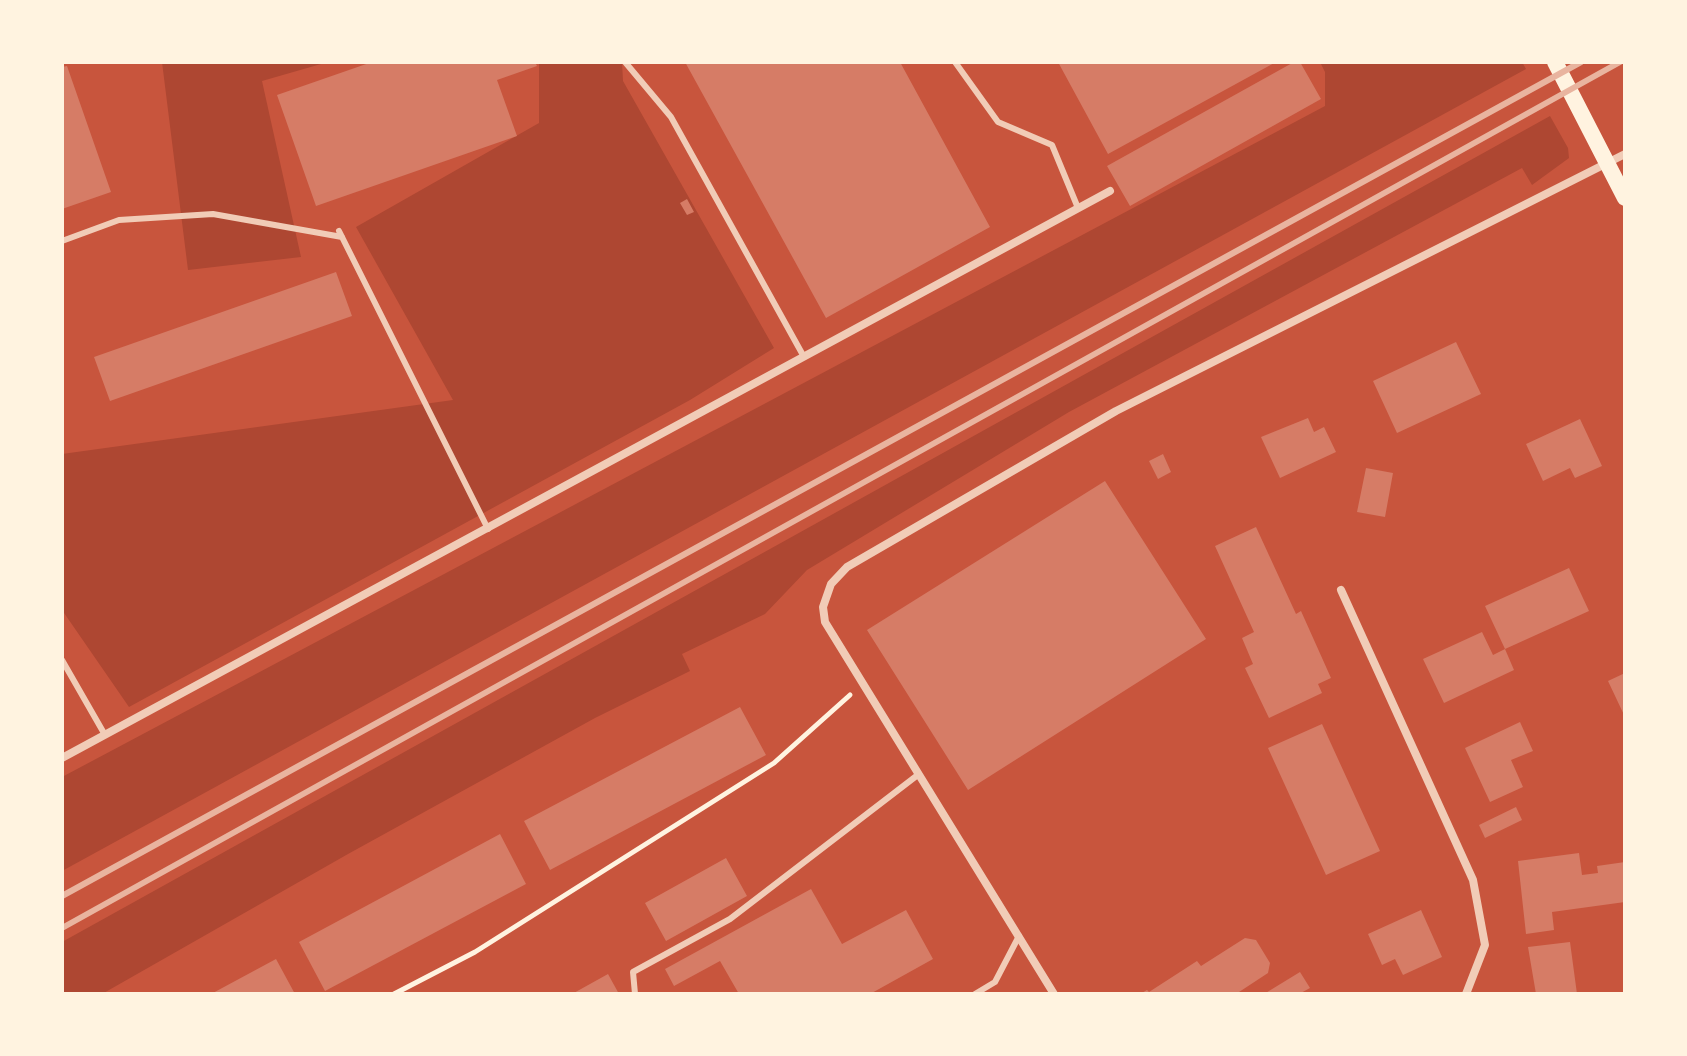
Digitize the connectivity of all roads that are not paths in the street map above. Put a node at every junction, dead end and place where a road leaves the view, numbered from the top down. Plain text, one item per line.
1 (625, 62) edge
2 (955, 62) edge
3 (1555, 62) edge
4 (1625, 154) edge
5 (1608, 163) junction
6 (1110, 191) dead end
7 (1625, 198) edge
8 (1078, 208) junction
9 (62, 241) edge
10 (804, 357) junction
11 (488, 529) junction
12 (1341, 590) dead end
13 (62, 660) edge
14 (105, 735) junction
15 (62, 758) edge
16 (919, 774) junction
17 (1019, 936) junction
18 (635, 994) edge
19 (975, 994) edge
20 (1054, 994) edge
21 (1466, 994) edge

1 - 10 lane
2 - 8 lane
3 - 5 main road
4 - 5 street
5 - 7 main road
5 - 16 street
6 - 8 street
8 - 10 street
9 - 11 lane
10 - 11 street
11 - 14 street
12 - 21 street
13 - 14 lane
14 - 15 street
16 - 17 street
16 - 18 lane
17 - 19 lane
17 - 20 street

